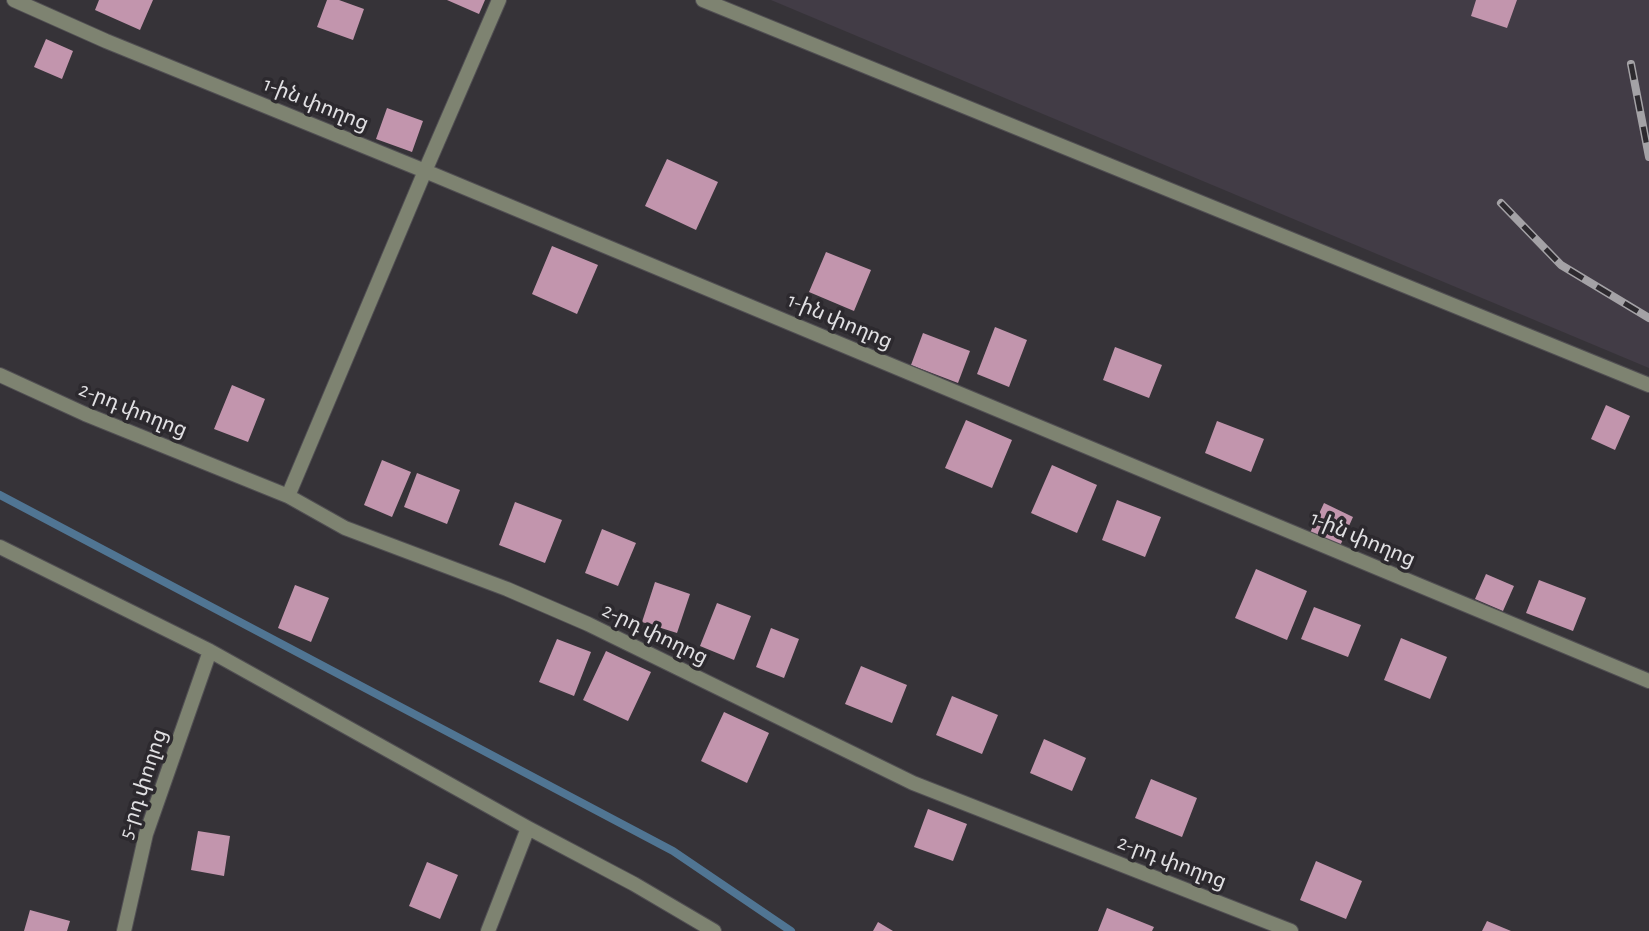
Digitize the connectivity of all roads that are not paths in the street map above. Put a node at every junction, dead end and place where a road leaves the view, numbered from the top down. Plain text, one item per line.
1 (14, 0) edge
2 (499, 0) edge
3 (703, 0) edge
4 (425, 171) junction
5 (0, 375) edge
6 (1649, 385) edge
7 (288, 496) junction
8 (0, 547) edge
9 (210, 652) junction
10 (1649, 681) edge
11 (528, 828) junction
12 (124, 931) edge
13 (488, 931) edge
14 (714, 931) edge
15 (1291, 931) edge

1 - 4 street, 1-ին փողոց
2 - 4 street
3 - 6 street
4 - 7 street
4 - 10 street, 1-ին փողոց
5 - 7 street, 2-րդ փողոց
7 - 15 street, 2-րդ փողոց
8 - 9 street
9 - 11 street
9 - 12 street, 5-րդ փողոց
11 - 13 street
11 - 14 street

